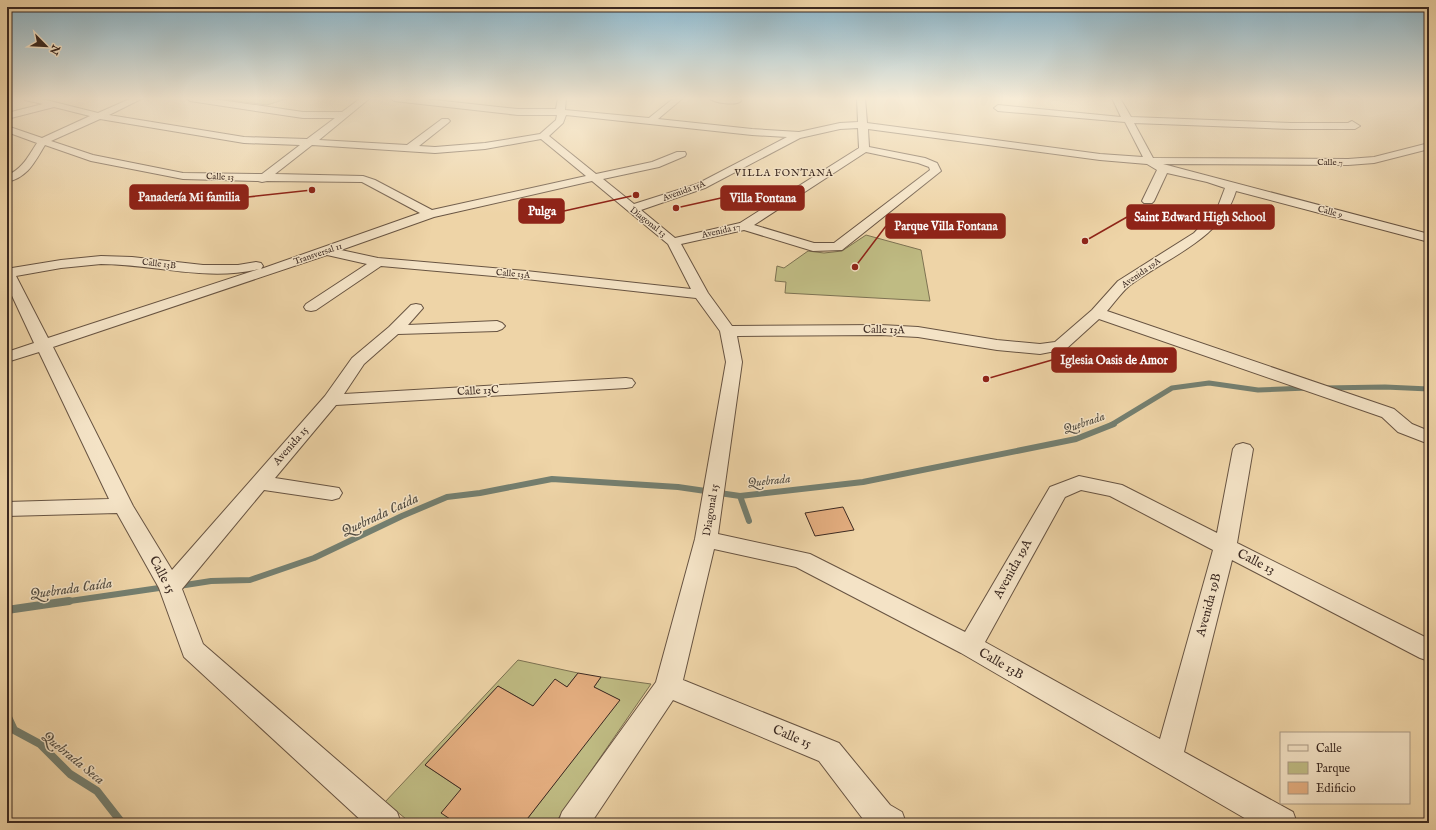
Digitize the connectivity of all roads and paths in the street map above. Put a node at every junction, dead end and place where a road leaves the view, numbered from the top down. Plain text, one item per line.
1 (30, 137) edge
2 (53, 137) edge
3 (224, 137) edge
4 (315, 137) edge
5 (425, 137) edge
6 (539, 137) edge
7 (544, 137) edge
8 (796, 137) edge
9 (863, 137) edge
10 (949, 137) edge
11 (1138, 137) edge
12 (43, 141) junction
13 (309, 142) junction
14 (1429, 146) edge
15 (410, 148) junction
16 (864, 149) junction
17 (681, 154) dead end
18 (1150, 161) junction
19 (1164, 169) junction
20 (7, 178) edge
21 (595, 178) junction
22 (262, 179) junction
23 (1231, 186) junction
24 (1148, 201) dead end
25 (631, 209) junction
26 (430, 214) junction
27 (744, 226) junction
28 (1429, 238) edge
29 (674, 242) junction
30 (326, 251) junction
31 (310, 257) junction
32 (378, 262) junction
33 (8, 272) edge
34 (701, 294) junction
35 (311, 307) dead end
36 (416, 308) dead end
37 (1096, 313) junction
38 (497, 326) dead end
39 (394, 330) junction
40 (728, 331) junction
41 (44, 345) junction
42 (1040, 349) joint
43 (7, 357) edge
44 (626, 383) dead end
45 (331, 400) junction
46 (1429, 438) edge
47 (1243, 449) dead end
48 (259, 483) junction
49 (1079, 483) joint
50 (332, 493) dead end
51 (123, 506) junction
52 (7, 509) edge
53 (706, 538) junction
54 (1225, 546) junction
55 (170, 587) junction
56 (970, 646) junction
57 (1429, 651) edge
58 (668, 686) junction
59 (1168, 759) junction
60 (386, 823) edge
61 (572, 823) edge
62 (891, 823) edge
63 (1282, 823) edge

1 - 12 street, Calle 13
2 - 12 street
3 - 13 street
4 - 13 street
5 - 15 street
6 - 15 street
7 - 21 street, Diagonal 13
8 - 25 street, Avenida 15A
9 - 16 street
10 - 18 street, Calle 7
11 - 18 street
12 - 20 street
12 - 22 street, Calle 13
13 - 15 street
13 - 22 street
14 - 18 street, Calle 7
16 - 27 street, Avenida 17
16 - 27 street
17 - 21 street
18 - 19 street, Calle 9
19 - 23 street, Calle 9
19 - 24 street
21 - 25 street, Diagonal 13
21 - 26 street, Transversal 11
22 - 26 street, Calle 13
23 - 28 street, Calle 9
23 - 37 street, Avenida 19A
25 - 29 street, Diagonal 13
26 - 30 street, Transversal 11
27 - 29 street, Avenida 17
29 - 34 street, Diagonal 13
30 - 31 street, Transversal 11
30 - 32 street, Calle 13A
31 - 33 street, Calle 13B
31 - 41 street, Transversal 11
32 - 34 street, Calle 13A
32 - 35 street
33 - 41 street, Calle 15
34 - 40 street, Diagonal 13
36 - 39 street, Avenida 15
37 - 42 street, Avenida 19A
37 - 46 street
38 - 39 street
39 - 45 street, Avenida 15
40 - 42 street, Calle 13A
40 - 53 street, Diagonal 15
41 - 43 street, Transversal 11
41 - 51 street, Calle 15
44 - 45 street, Calle 13C
45 - 48 street, Avenida 15
47 - 54 street, Avenida 19B
48 - 50 street
48 - 55 street, Avenida 15
49 - 54 street, Calle 13
49 - 56 street, Avenida 19A
51 - 52 street
51 - 55 street, Calle 15
53 - 56 street, Calle 13B
53 - 58 street, Diagonal 15
54 - 57 street, Calle 13
54 - 59 street, Avenida 19B
55 - 60 street, Calle 15
56 - 59 street, Calle 13B
58 - 61 street
58 - 62 street, Calle 15
59 - 63 street, Calle 13B

